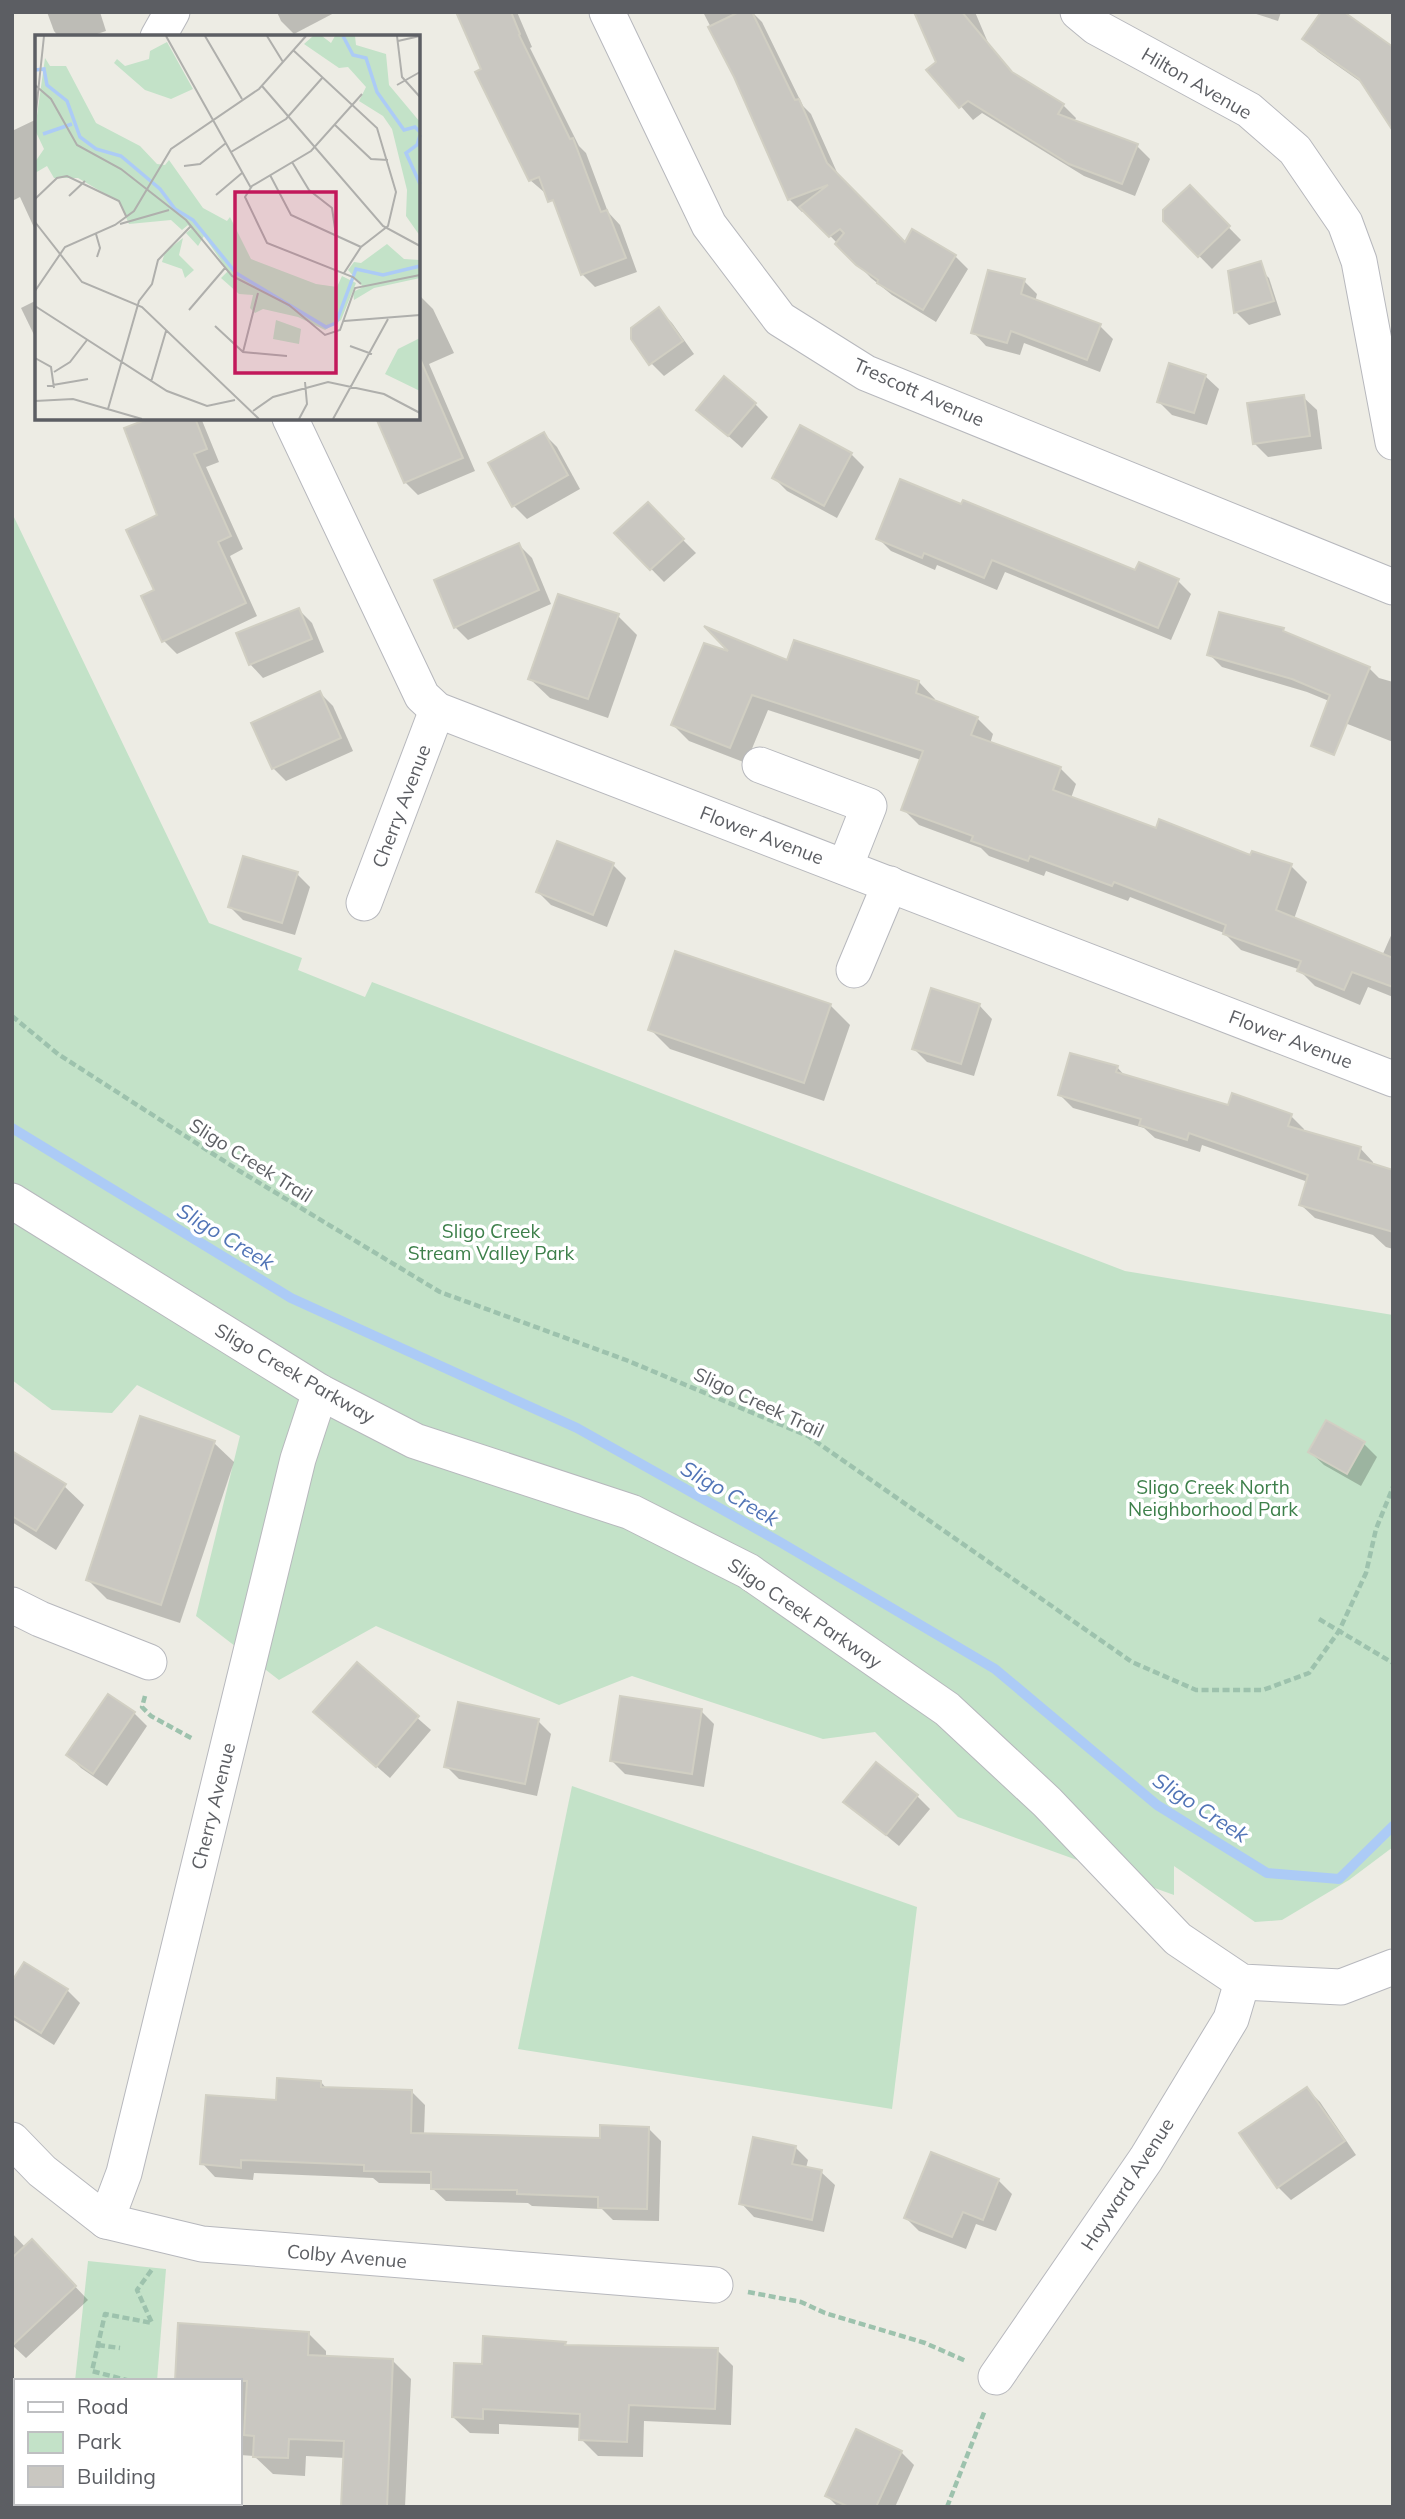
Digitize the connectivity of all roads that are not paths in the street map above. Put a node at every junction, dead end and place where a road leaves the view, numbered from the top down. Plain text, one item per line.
1 (172, 12) edge
2 (607, 12) edge
3 (1078, 12) edge
4 (159, 35) edge
5 (291, 420) edge
6 (1393, 442) edge
7 (1393, 587) edge
8 (437, 710) junction
9 (760, 765) dead end
10 (845, 867) junction
11 (890, 884) junction
12 (364, 903) dead end
13 (854, 970) dead end
14 (1393, 1079) edge
15 (12, 1201) edge
16 (320, 1392) junction
17 (12, 1605) edge
18 (149, 1662) road end
19 (1393, 1967) edge
20 (1242, 1982) junction
21 (12, 2140) edge
22 (106, 2221) junction
23 (715, 2285) road end
24 (996, 2377) road end

1 - 4 street
2 - 7 street, Trescott Avenue
3 - 6 street, Hilton Avenue
5 - 8 street
8 - 10 street, Flower Avenue
8 - 12 street, Cherry Avenue
9 - 10 street
10 - 11 street, Flower Avenue
11 - 13 street
11 - 14 street, Flower Avenue
15 - 16 street, Sligo Creek Parkway
16 - 20 street, Sligo Creek Parkway
16 - 22 street, Cherry Avenue
17 - 18 street
19 - 20 street
20 - 24 street, Hayward Avenue
21 - 22 street, Colby Avenue
22 - 23 street, Colby Avenue

